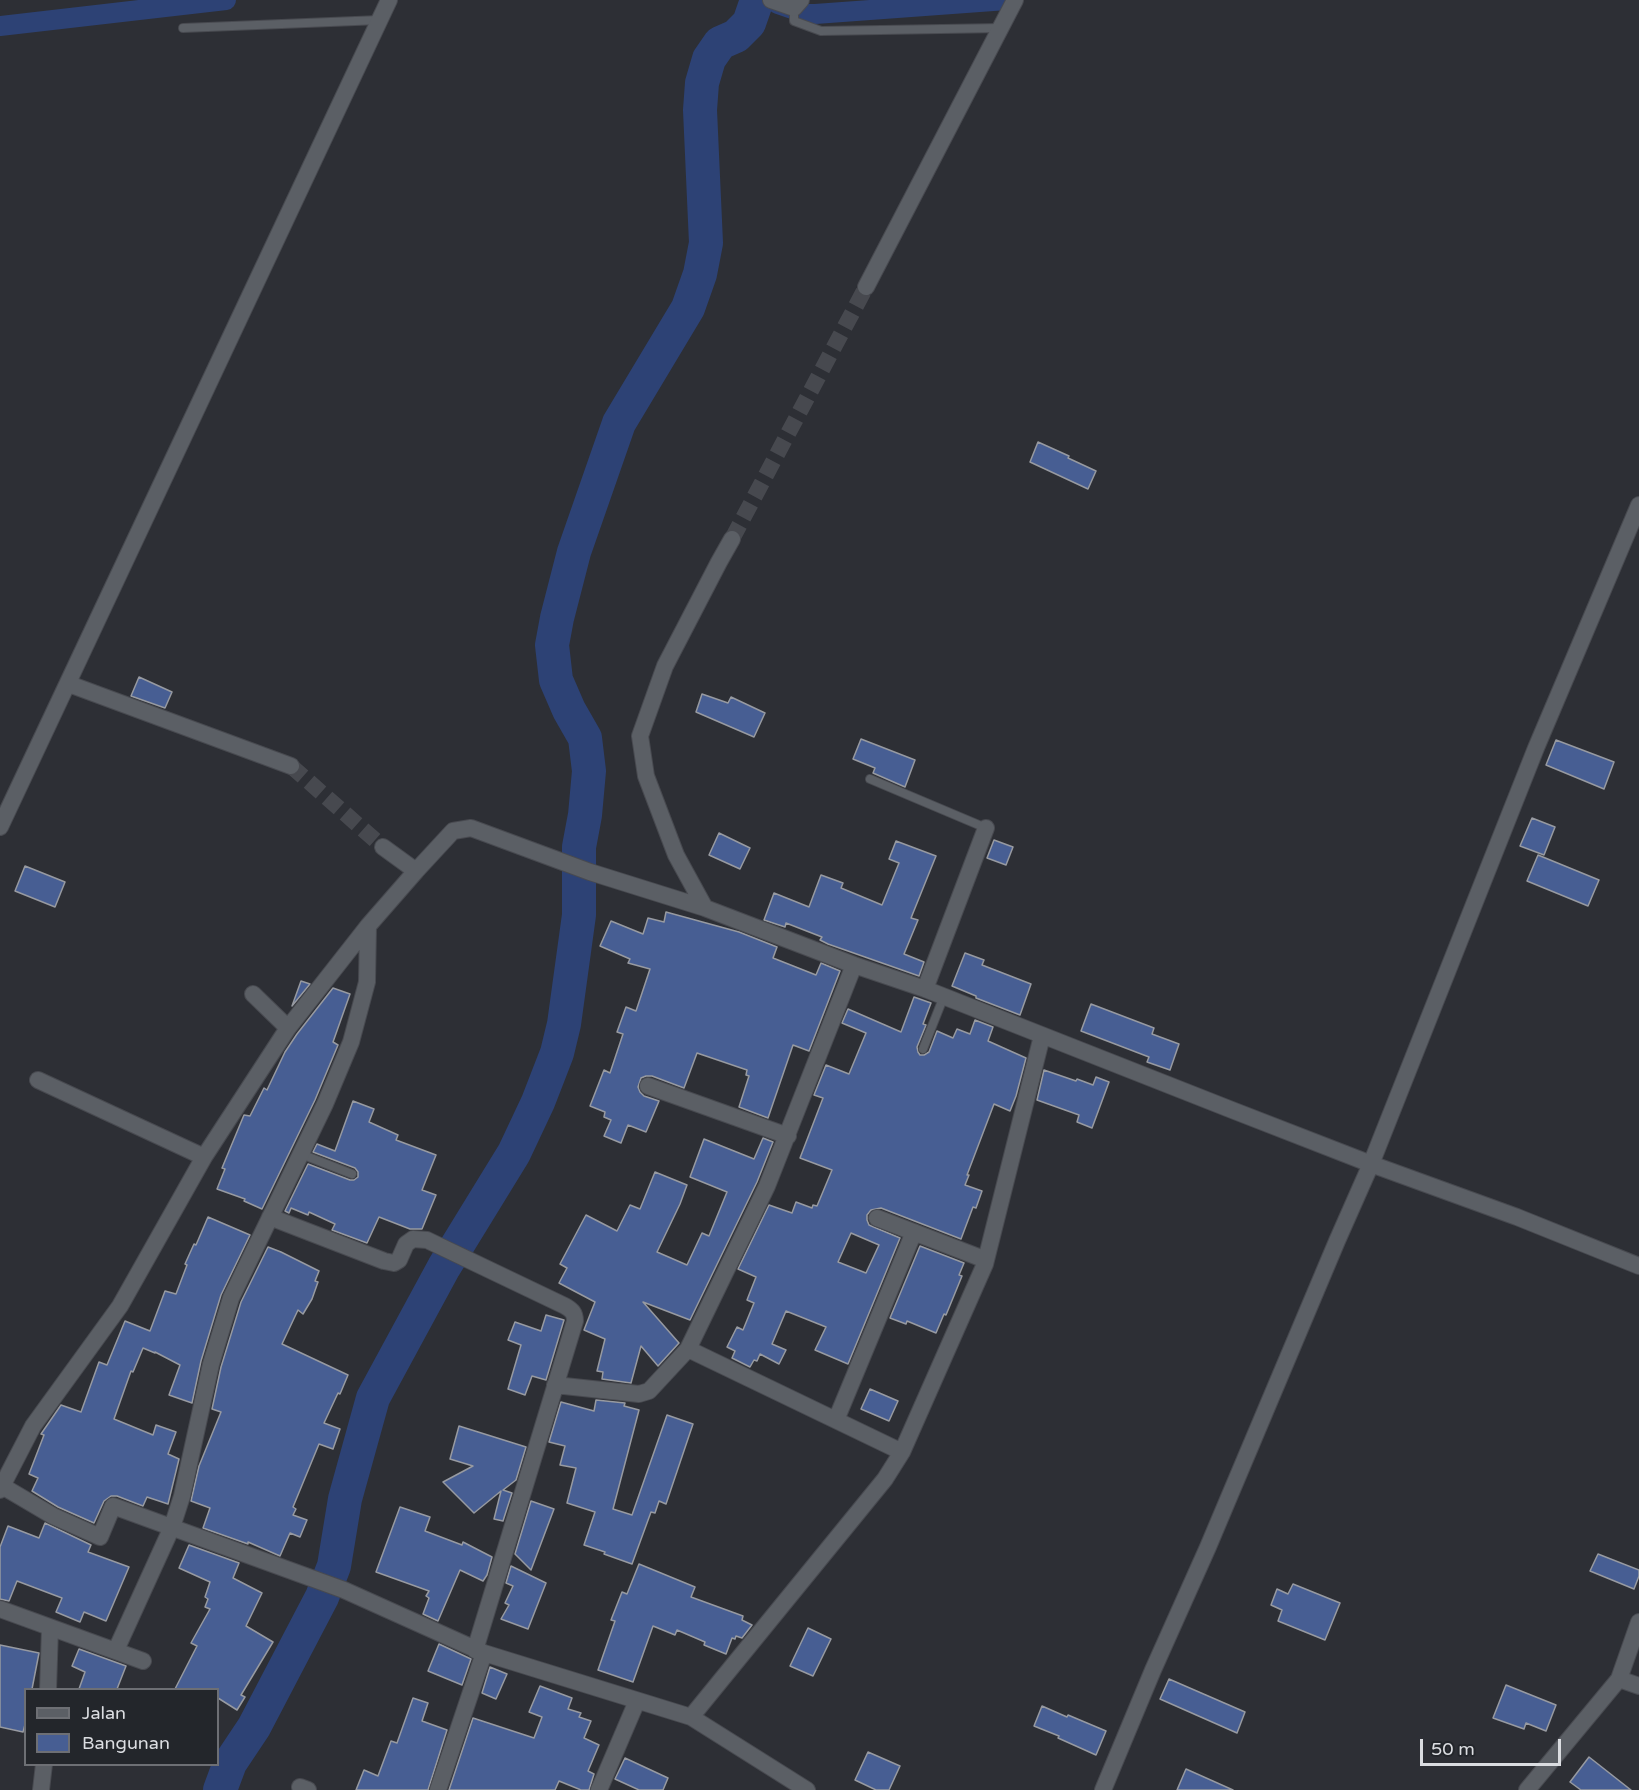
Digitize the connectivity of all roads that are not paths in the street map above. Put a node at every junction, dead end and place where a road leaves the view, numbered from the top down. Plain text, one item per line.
1 (771, 0) edge
2 (1013, 6) edge
3 (796, 10) edge
4 (384, 11) edge
5 (1002, 27) junction
6 (183, 28) dead end
7 (866, 288) tunnel mouth
8 (1639, 505) edge
9 (732, 539) tunnel mouth
10 (69, 684) junction
11 (291, 766) tunnel mouth
12 (870, 778) dead end
13 (0, 827) edge
14 (986, 828) joint
15 (383, 847) tunnel mouth
16 (416, 871) junction
17 (705, 908) junction
18 (368, 926) junction
19 (854, 965) junction
20 (925, 989) junction
21 (253, 994) dead end
22 (944, 996) junction
23 (288, 1028) junction
24 (1042, 1036) junction
25 (923, 1049) dead end
26 (38, 1080) dead end
27 (648, 1086) dead end
28 (788, 1136) junction
29 (301, 1154) junction
30 (204, 1157) junction
31 (1371, 1164) junction
32 (352, 1174) dead end
33 (270, 1217) junction
34 (877, 1218) dead end
35 (914, 1232) junction
36 (986, 1260) junction
37 (1639, 1266) edge
38 (688, 1349) junction
39 (555, 1385) junction
40 (836, 1420) junction
41 (902, 1452) junction
42 (1, 1488) edge
43 (172, 1527) junction
44 (0, 1609) edge
45 (1639, 1622) edge
46 (50, 1628) junction
47 (116, 1650) junction
48 (480, 1652) junction
49 (143, 1661) dead end
50 (1619, 1679) junction
51 (1639, 1686) edge
52 (48, 1688) edge
53 (637, 1701) junction
54 (691, 1717) junction
55 (44, 1766) edge
56 (41, 1790) edge
57 (438, 1790) edge
58 (599, 1790) edge
59 (807, 1790) edge
60 (1103, 1790) edge
61 (1527, 1790) edge

1 - 3 street
2 - 5 street
3 - 5 lane
4 - 6 lane
4 - 10 street
5 - 7 street
8 - 31 street
9 - 17 street
10 - 11 street
10 - 13 street
12 - 14 lane
14 - 20 street
15 - 16 street
16 - 17 street
16 - 18 street
17 - 19 street
18 - 23 street
18 - 29 street
19 - 20 street
19 - 28 street
20 - 22 street
21 - 23 street
22 - 24 street
22 - 25 lane
23 - 30 street
24 - 31 street
24 - 36 street
26 - 30 street
27 - 28 street
28 - 38 street
29 - 32 lane
29 - 33 street
30 - 42 street
31 - 37 street
31 - 60 street
33 - 39 street
33 - 43 street
34 - 35 street
35 - 36 street
35 - 40 street
36 - 41 street
38 - 39 street
38 - 40 street
39 - 48 street
40 - 41 street
41 - 54 street
42 - 43 street
43 - 47 street
43 - 48 street
44 - 46 street
45 - 50 street
46 - 47 street
46 - 52 street
47 - 49 street
48 - 53 street
48 - 57 street
50 - 51 street
50 - 61 street
53 - 54 street
53 - 58 street
54 - 59 street
55 - 56 street

